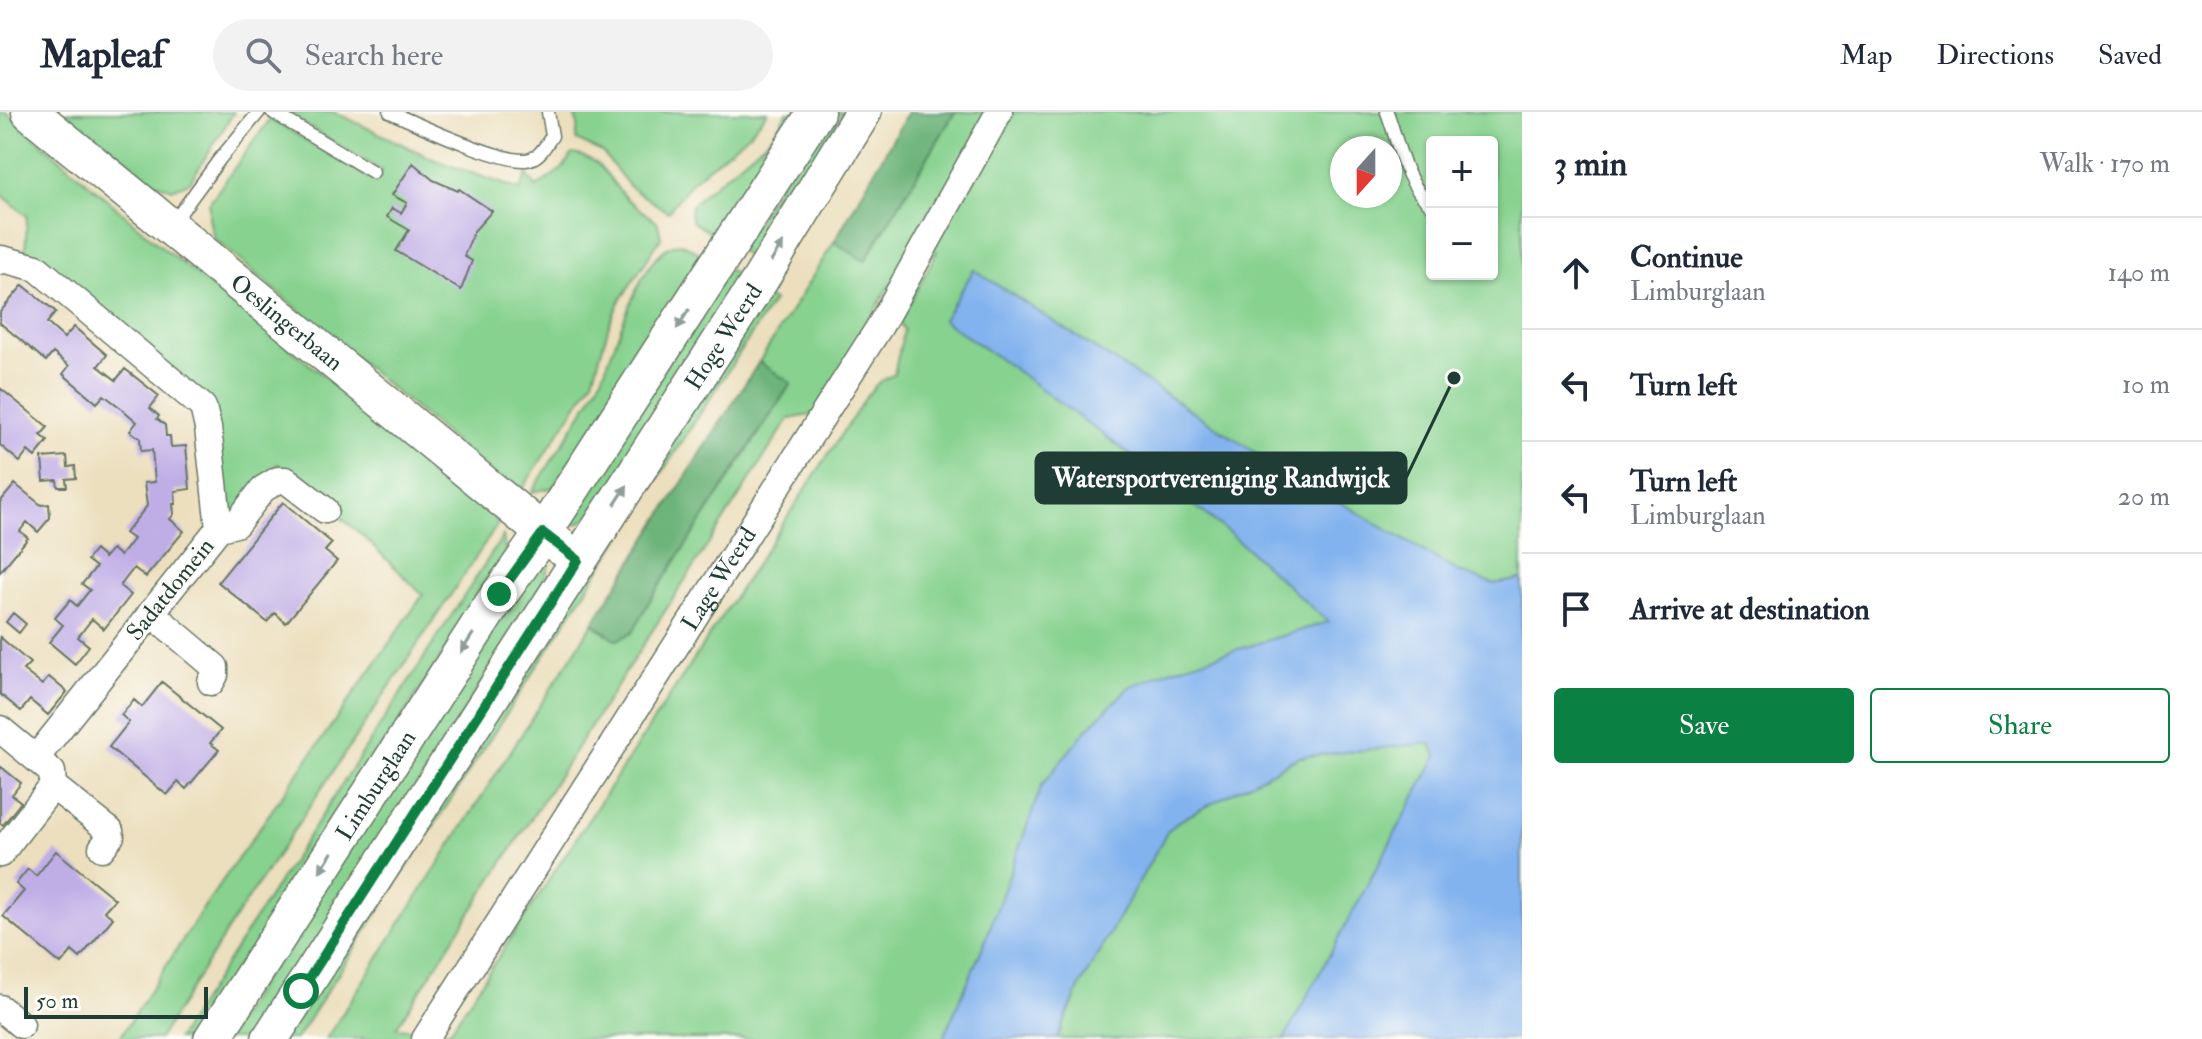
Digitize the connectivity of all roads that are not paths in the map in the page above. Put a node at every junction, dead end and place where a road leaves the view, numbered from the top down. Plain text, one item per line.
1 (30, 112) edge
2 (259, 112) edge
3 (272, 112) edge
4 (390, 112) edge
5 (548, 112) edge
6 (816, 112) edge
7 (863, 112) edge
8 (999, 112) edge
9 (1387, 112) edge
10 (373, 172) dead end
11 (1426, 200) edge
12 (169, 228) junction
13 (0, 261) edge
14 (325, 510) dead end
15 (219, 528) junction
16 (543, 533) junction
17 (578, 560) junction
18 (151, 613) junction
19 (211, 682) dead end
20 (0, 729) edge
21 (36, 758) junction
22 (53, 786) junction
23 (102, 848) dead end
24 (0, 854) edge
25 (0, 1008) edge
26 (21, 1025) dead end
27 (212, 1039) edge
28 (270, 1039) edge
29 (425, 1039) edge

1 - 12 main road, Oeslingerbaan
2 - 12 lane
3 - 10 lane
4 - 5 lane
6 -> 16 main road, Hoge Weerd
17 -> 7 main road, Hoge Weerd
8 - 29 street, Lage Weerd
9 - 11 lane
12 - 16 main road, Oeslingerbaan
13 - 15 street, Sadatdomein
14 - 15 street
15 - 18 street, Sadatdomein
16 - 17 main road, Oeslingerbaan
16 -> 27 main road, Limburglaan
17 - 28 main road, Limburglaan
18 - 19 street
18 - 21 street, Sadatdomein
20 - 21 street
21 - 22 street
22 - 23 street
22 - 24 street
25 - 26 street

